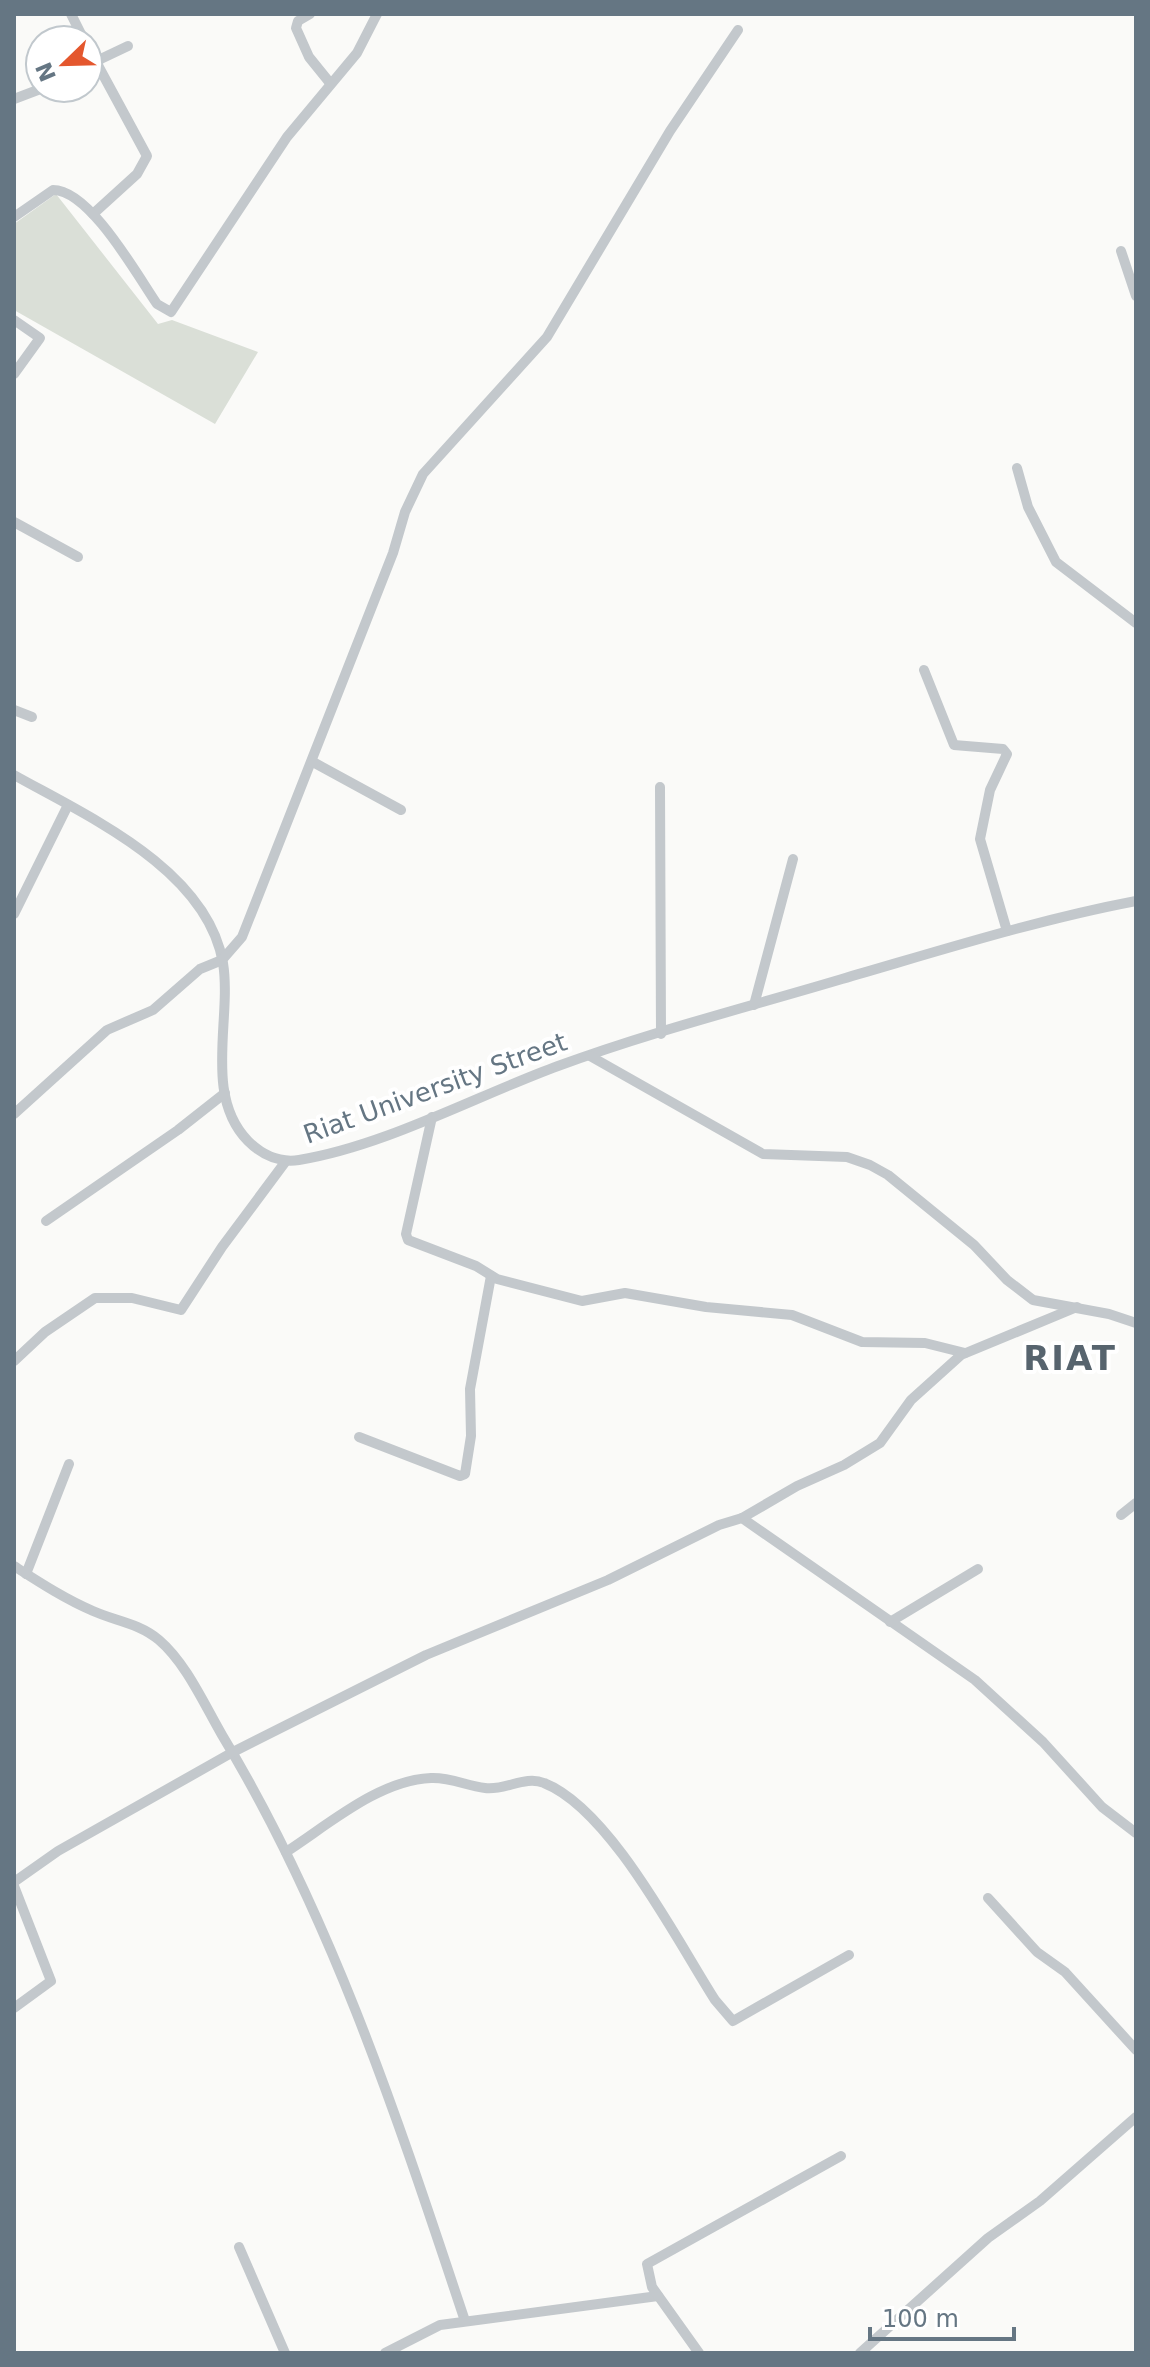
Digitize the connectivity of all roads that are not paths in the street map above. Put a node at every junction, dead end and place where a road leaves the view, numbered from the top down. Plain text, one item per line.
1 (310, 14) edge
2 (377, 14) edge
3 (738, 30) dead end
4 (128, 46) dead end
5 (104, 57) edge
6 (104, 83) edge
7 (330, 83) junction
8 (93, 214) junction
9 (14, 217) edge
10 (1121, 251) dead end
11 (1136, 296) edge
12 (14, 320) edge
13 (14, 374) edge
14 (1017, 468) dead end
15 (14, 522) edge
16 (78, 557) dead end
17 (1136, 623) edge
18 (924, 670) dead end
19 (14, 710) edge
20 (32, 717) dead end
21 (313, 762) junction
22 (14, 775) edge
23 (660, 787) dead end
24 (68, 805) junction
25 (401, 810) dead end
26 (793, 859) dead end
27 (1136, 901) edge
28 (14, 914) edge
29 (1007, 931) junction
30 (222, 960) junction
31 (754, 1005) junction
32 (661, 1034) junction
33 (590, 1056) junction
34 (225, 1093) junction
35 (14, 1114) edge
36 (432, 1117) junction
37 (286, 1161) junction
38 (46, 1221) dead end
39 (491, 1276) junction
40 (1077, 1307) junction
41 (1136, 1323) edge
42 (965, 1353) junction
43 (14, 1361) edge
44 (359, 1437) dead end
45 (69, 1464) dead end
46 (1136, 1503) edge
47 (1121, 1515) dead end
48 (742, 1518) junction
49 (14, 1566) edge
50 (978, 1569) dead end
51 (26, 1574) junction
52 (890, 1622) junction
53 (233, 1752) junction
54 (1136, 1833) edge
55 (286, 1852) junction
56 (14, 1884) edge
57 (988, 1898) dead end
58 (849, 1955) dead end
59 (14, 2008) edge
60 (1136, 2050) edge
61 (1136, 2117) edge
62 (841, 2156) dead end
63 (239, 2247) dead end
64 (658, 2296) junction
65 (465, 2321) junction
66 (285, 2353) edge
67 (385, 2353) edge
68 (699, 2353) edge
69 (860, 2353) edge

1 - 7 street
2 - 7 street
3 - 21 street
4 - 5 street
6 - 8 street
7 - 8 street
8 - 9 street
10 - 11 street
12 - 13 street
14 - 17 street
15 - 16 street
18 - 29 street
19 - 20 street
21 - 25 street
21 - 30 street
22 - 24 street, Riat University Street
23 - 32 street
24 - 28 street
24 - 30 street, Riat University Street
26 - 31 street
27 - 29 street, Riat University Street
29 - 31 street, Riat University Street
30 - 34 street, Riat University Street
30 - 35 street
31 - 32 street, Riat University Street
32 - 33 street, Riat University Street
33 - 36 street, Riat University Street
33 - 40 street
34 - 37 street, Riat University Street
34 - 38 street
36 - 37 street, Riat University Street
36 - 39 street
37 - 43 street
39 - 42 street
39 - 44 street
40 - 41 street
40 - 42 street
42 - 48 street
45 - 51 street
46 - 47 street
48 - 52 street
48 - 53 street
49 - 51 street
50 - 52 street
51 - 53 street
52 - 54 street
53 - 55 street
53 - 56 street
55 - 58 street
55 - 65 street
56 - 59 street
57 - 60 street
61 - 69 street
62 - 64 street
63 - 66 street
64 - 65 street
64 - 68 street
65 - 67 street

